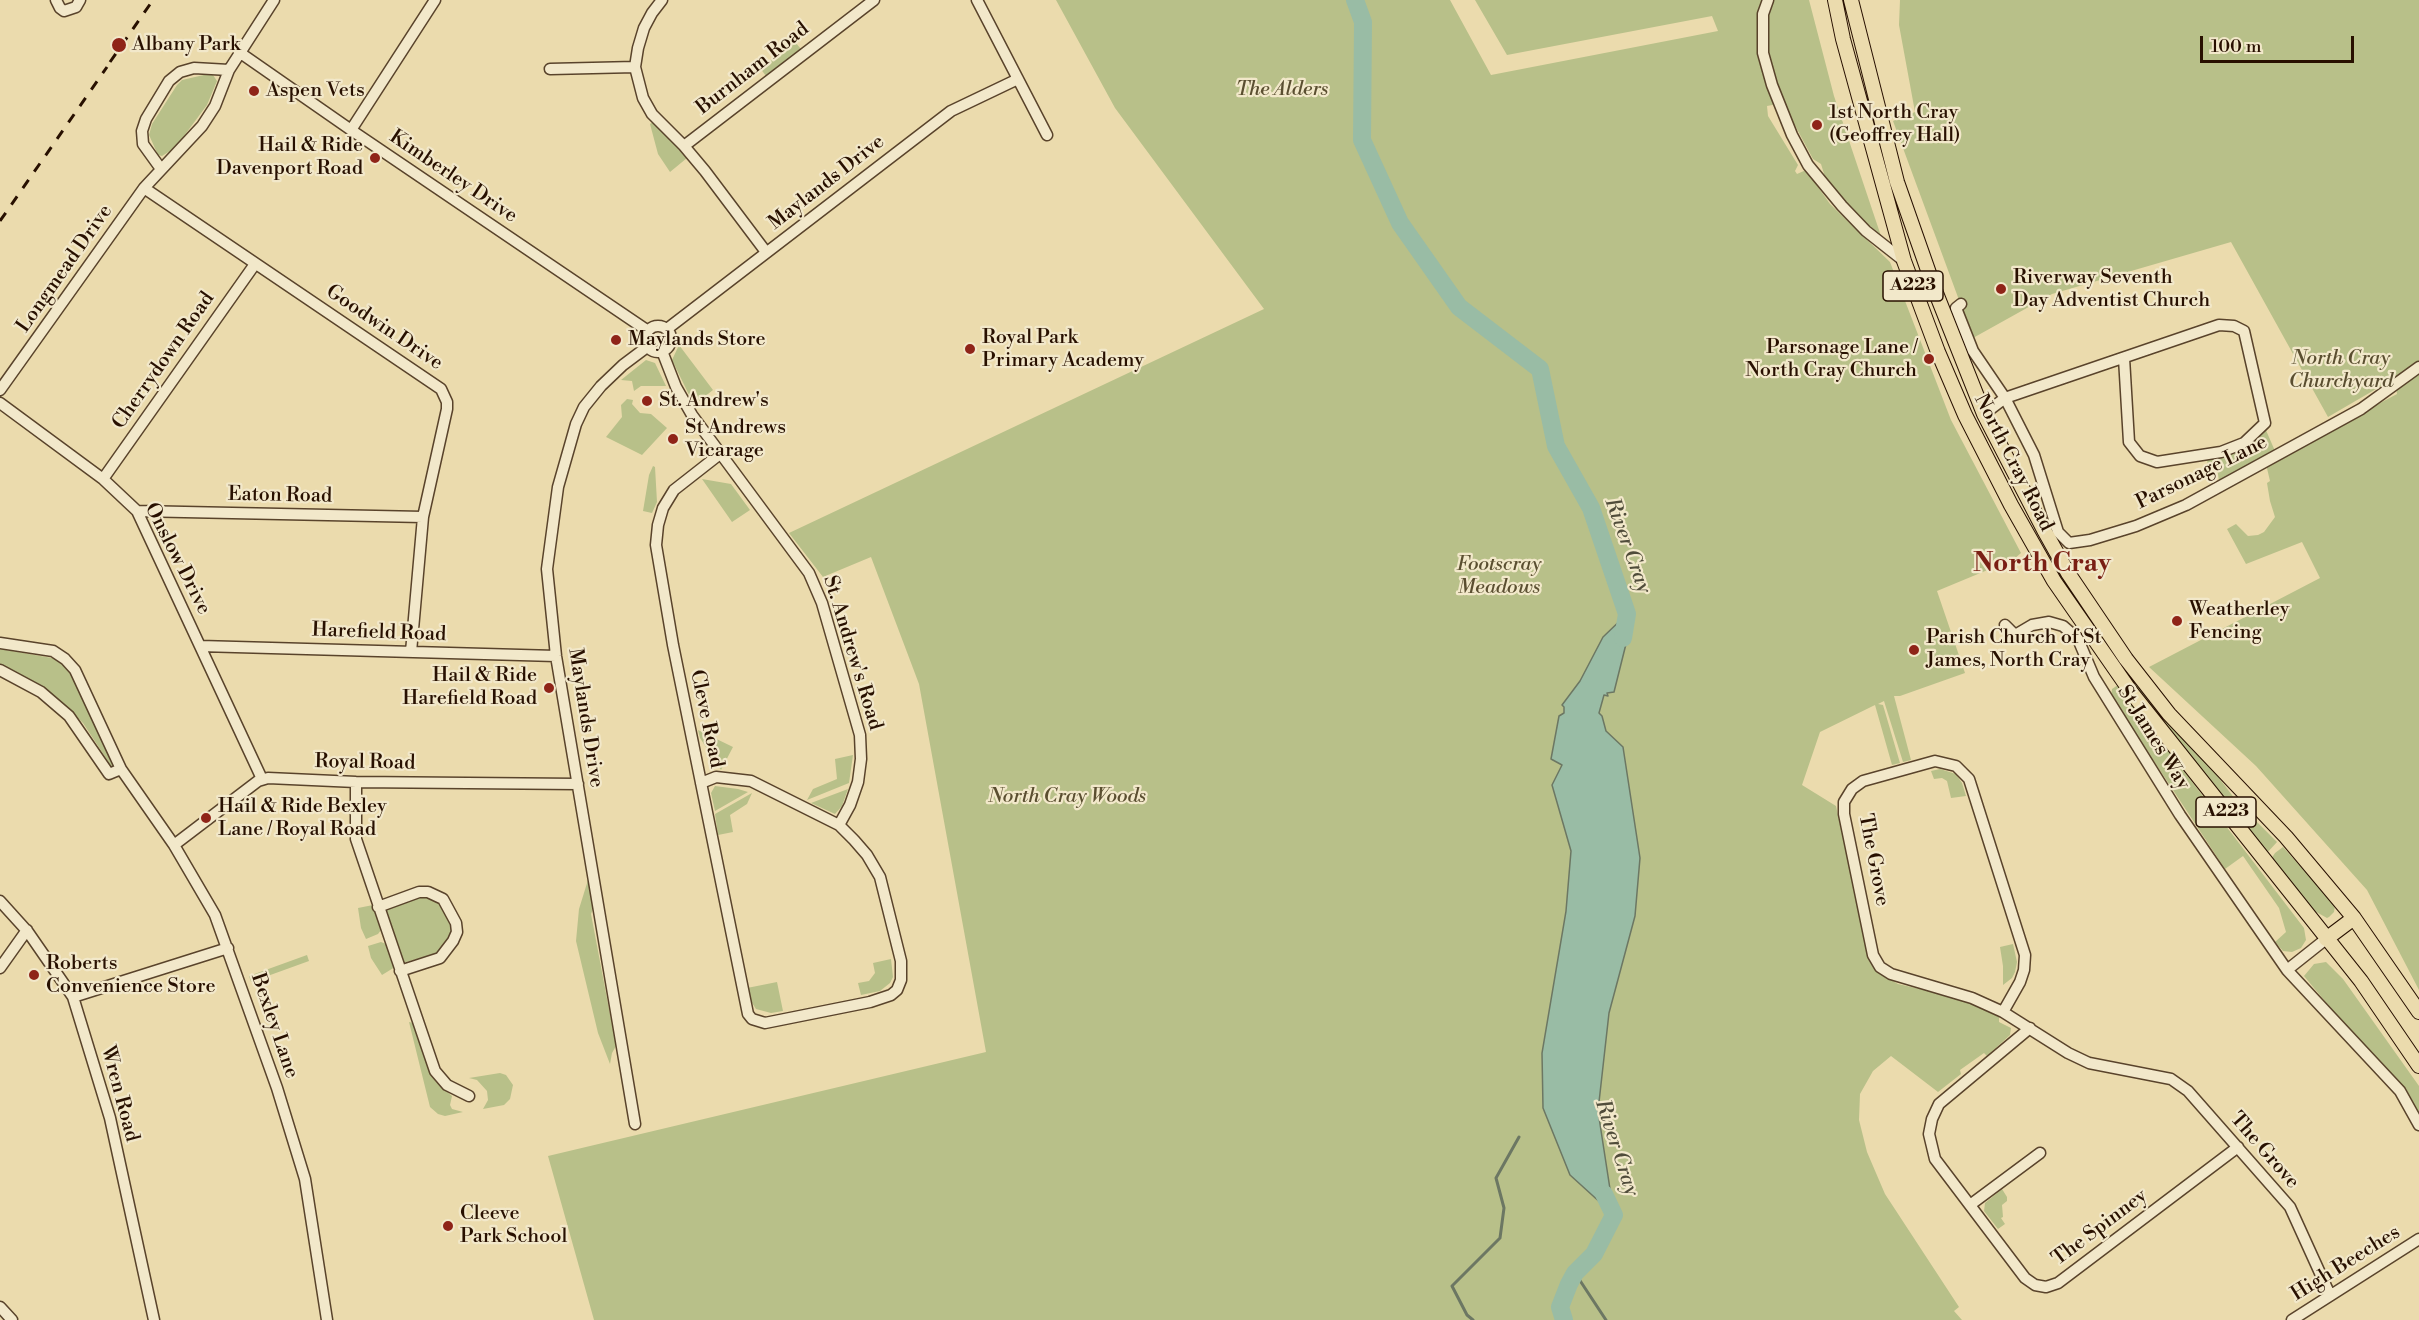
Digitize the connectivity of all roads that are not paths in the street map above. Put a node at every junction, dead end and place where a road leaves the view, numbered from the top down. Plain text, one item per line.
1 (56, 0) edge
2 (81, 0) edge
3 (274, 0) edge
4 (435, 0) edge
5 (663, 0) edge
6 (874, 0) edge
7 (977, 0) edge
8 (1768, 0) edge
9 (1835, 0) edge
10 (1851, 0) edge
11 (239, 52) junction
12 (635, 67) junction
13 (550, 69) dead end
14 (229, 70) junction
15 (1018, 79) junction
16 (351, 130) junction
17 (1047, 135) dead end
18 (684, 146) junction
19 (160, 169) junction
20 (144, 188) junction
21 (766, 252) junction
22 (1904, 261) junction
23 (255, 264) junction
24 (1961, 304) dead end
25 (667, 329) junction
26 (648, 331) junction
27 (647, 347) junction
28 (662, 351) junction
29 (2124, 358) junction
30 (2419, 367) edge
31 (0, 390) edge
32 (2005, 398) junction
33 (0, 403) edge
34 (1984, 414) junction
35 (720, 454) junction
36 (103, 479) junction
37 (137, 512) junction
38 (423, 517) junction
39 (2005, 625) dead end
40 (0, 643) edge
41 (200, 646) junction
42 (411, 652) junction
43 (556, 656) junction
44 (0, 670) edge
45 (121, 769) junction
46 (262, 779) junction
47 (356, 782) junction
48 (701, 783) junction
49 (578, 784) junction
50 (839, 825) junction
51 (174, 845) junction
52 (0, 901) edge
53 (378, 907) junction
54 (2354, 918) junction
55 (27, 930) junction
56 (2326, 939) junction
57 (228, 948) junction
58 (0, 968) edge
59 (2287, 970) junction
60 (400, 971) junction
61 (73, 998) junction
62 (2003, 1012) junction
63 (2419, 1012) edge
64 (2030, 1028) junction
65 (2419, 1066) edge
66 (469, 1096) dead end
67 (634, 1124) dead end
68 (2419, 1125) edge
69 (2238, 1148) junction
70 (2040, 1153) dead end
71 (1970, 1205) junction
72 (2419, 1239) edge
73 (2330, 1295) junction
74 (0, 1307) edge
75 (12, 1320) edge
76 (154, 1320) edge
77 (327, 1320) edge
78 (2292, 1320) edge

1 - 2 street
3 - 11 street, Longmead Drive
4 - 16 street
5 - 12 street
6 - 18 street, Burnham Road
7 - 15 street
8 - 22 street
9 - 22 main road, North Cray Road / A223
10 - 34 main road, North Cray Road / A223
11 - 14 street, Longmead Drive
11 - 16 street, Kimberley Drive
12 - 13 street
12 - 18 street
14 - 19 street, Longmead Drive
14 - 19 street
15 - 17 street
15 - 21 street, Maylands Drive
16 - 26 street, Kimberley Drive
18 - 21 street
19 - 20 street, Longmead Drive
20 - 23 street, Goodwin Drive
20 - 31 street, Longmead Drive
21 - 25 street, Maylands Drive
22 - 56 main road, North Cray Road / A223
23 - 36 street, Cherrydown Road
23 - 38 street, Goodwin Drive
24 - 32 street, Parsonage Lane
25 - 26 street
25 - 28 street
26 - 27 street
27 - 28 street
27 - 43 street, Maylands Drive
28 - 35 street, St. Andrew's Road
29 - 29 street
29 - 32 street
30 - 32 street, Parsonage Lane
32 - 34 street
33 - 36 street, Onslow Drive
34 - 54 main road, North Cray Road / A223
35 - 48 street, Cleve Road
35 - 50 street, St. Andrew's Road
36 - 37 street, Onslow Drive
37 - 38 street, Eaton Road
37 - 41 street, Onslow Drive
38 - 42 street, Goodwin Drive
39 - 59 street, St James Way
40 - 45 street, Bexley Lane
41 - 42 street, Harefield Road
41 - 46 street, Onslow Drive
42 - 43 street, Harefield Road
43 - 49 street, Maylands Drive
44 - 45 street
45 - 51 street, Bexley Lane
46 - 47 street, Royal Road
46 - 51 street
47 - 49 street, Royal Road
47 - 53 street
48 - 50 street
48 - 50 street, Cleve Road
49 - 67 street, Maylands Drive
51 - 57 street, Bexley Lane
52 - 55 street, Wren Road
53 - 60 street
53 - 60 street
54 - 56 main road
54 - 63 main road, North Cray Road / A223
55 - 58 street
55 - 61 street, Wren Road
56 - 59 street
56 - 65 main road, North Cray Road / A223
57 - 61 street
57 - 77 street, Bexley Lane
59 - 68 street, St James Way
60 - 66 street
61 - 76 street, Wren Road
62 - 62 street, The Grove
62 - 64 street, The Grove
64 - 69 street, The Grove
64 - 71 street, The Spinney
69 - 71 street, The Spinney
69 - 73 street, The Grove
70 - 71 street
72 - 73 street, High Beeches
73 - 78 street, High Beeches
74 - 75 street

